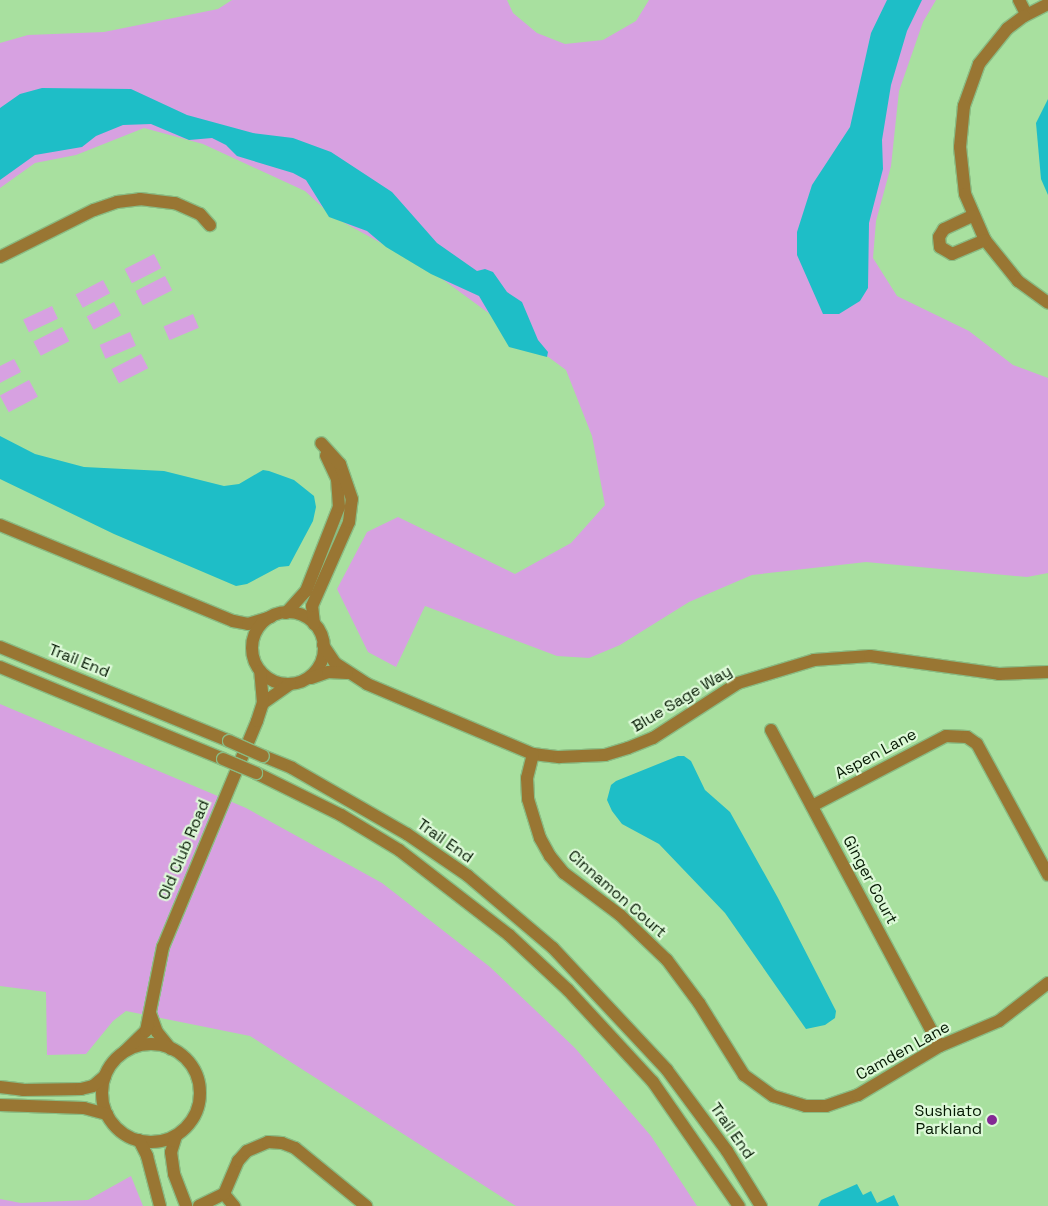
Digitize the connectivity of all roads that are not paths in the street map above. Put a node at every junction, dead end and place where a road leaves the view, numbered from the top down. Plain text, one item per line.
1 (1019, 0) edge
2 (1045, 0) edge
3 (1048, 4) edge
4 (1026, 14) junction
5 (972, 216) junction
6 (210, 225) dead end
7 (984, 240) junction
8 (0, 257) edge
9 (1048, 303) edge
10 (0, 525) edge
11 (286, 613) junction
12 (271, 617) junction
13 (233, 621) junction
14 (314, 624) junction
15 (323, 644) junction
16 (0, 647) edge
17 (252, 649) junction
18 (0, 666) edge
19 (260, 671) junction
20 (1048, 672) edge
21 (347, 673) junction
22 (306, 679) junction
23 (290, 684) junction
24 (263, 703) junction
25 (771, 730) dead end
26 (533, 754) junction
27 (812, 806) junction
28 (1047, 868) edge
29 (1048, 983) edge
30 (150, 1013) junction
31 (940, 1046) junction
32 (172, 1048) junction
33 (125, 1051) junction
34 (105, 1076) junction
35 (0, 1087) edge
36 (23, 1090) junction
37 (789, 1103) joint
38 (0, 1105) edge
39 (22, 1107) junction
40 (107, 1114) junction
41 (176, 1136) junction
42 (139, 1140) junction
43 (224, 1194) junction
44 (160, 1206) edge
45 (186, 1206) edge
46 (199, 1206) edge
47 (234, 1206) edge
48 (366, 1206) edge
49 (739, 1206) edge
50 (761, 1206) edge

1 - 4 street
2 - 3 street
3 - 4 street
4 - 5 street
5 - 7 street
5 - 7 street
6 - 8 street
7 - 9 street
10 - 13 street
11 - 12 street
11 - 14 street
11 - 14 street
12 - 13 street
12 - 17 street
13 - 17 street
14 - 15 street
15 - 21 street, Blue Sage Way
15 - 22 street
16 - 50 street, Trail End, bridge
17 - 19 street
18 - 49 street, bridge
19 - 23 street
19 - 24 street, Old Club Road
20 - 26 street, Blue Sage Way
21 - 22 street, Blue Sage Way
21 - 26 street, Blue Sage Way
22 - 23 street
23 - 24 street
24 - 30 street, Old Club Road
25 - 27 street, Ginger Court
26 - 37 street, Cinnamon Court
27 - 28 street, Aspen Lane
27 - 31 street, Ginger Court
29 - 31 street, Camden Lane
30 - 32 street
30 - 33 street, Old Club Road
31 - 37 street, Camden Lane
32 - 33 street
32 - 41 street
33 - 34 street
34 - 36 street
34 - 40 street
35 - 36 street
36 - 39 street
38 - 39 street
39 - 40 street
40 - 42 street
41 - 42 street
41 - 45 street
42 - 44 street
43 - 46 street
43 - 47 street
43 - 48 street

